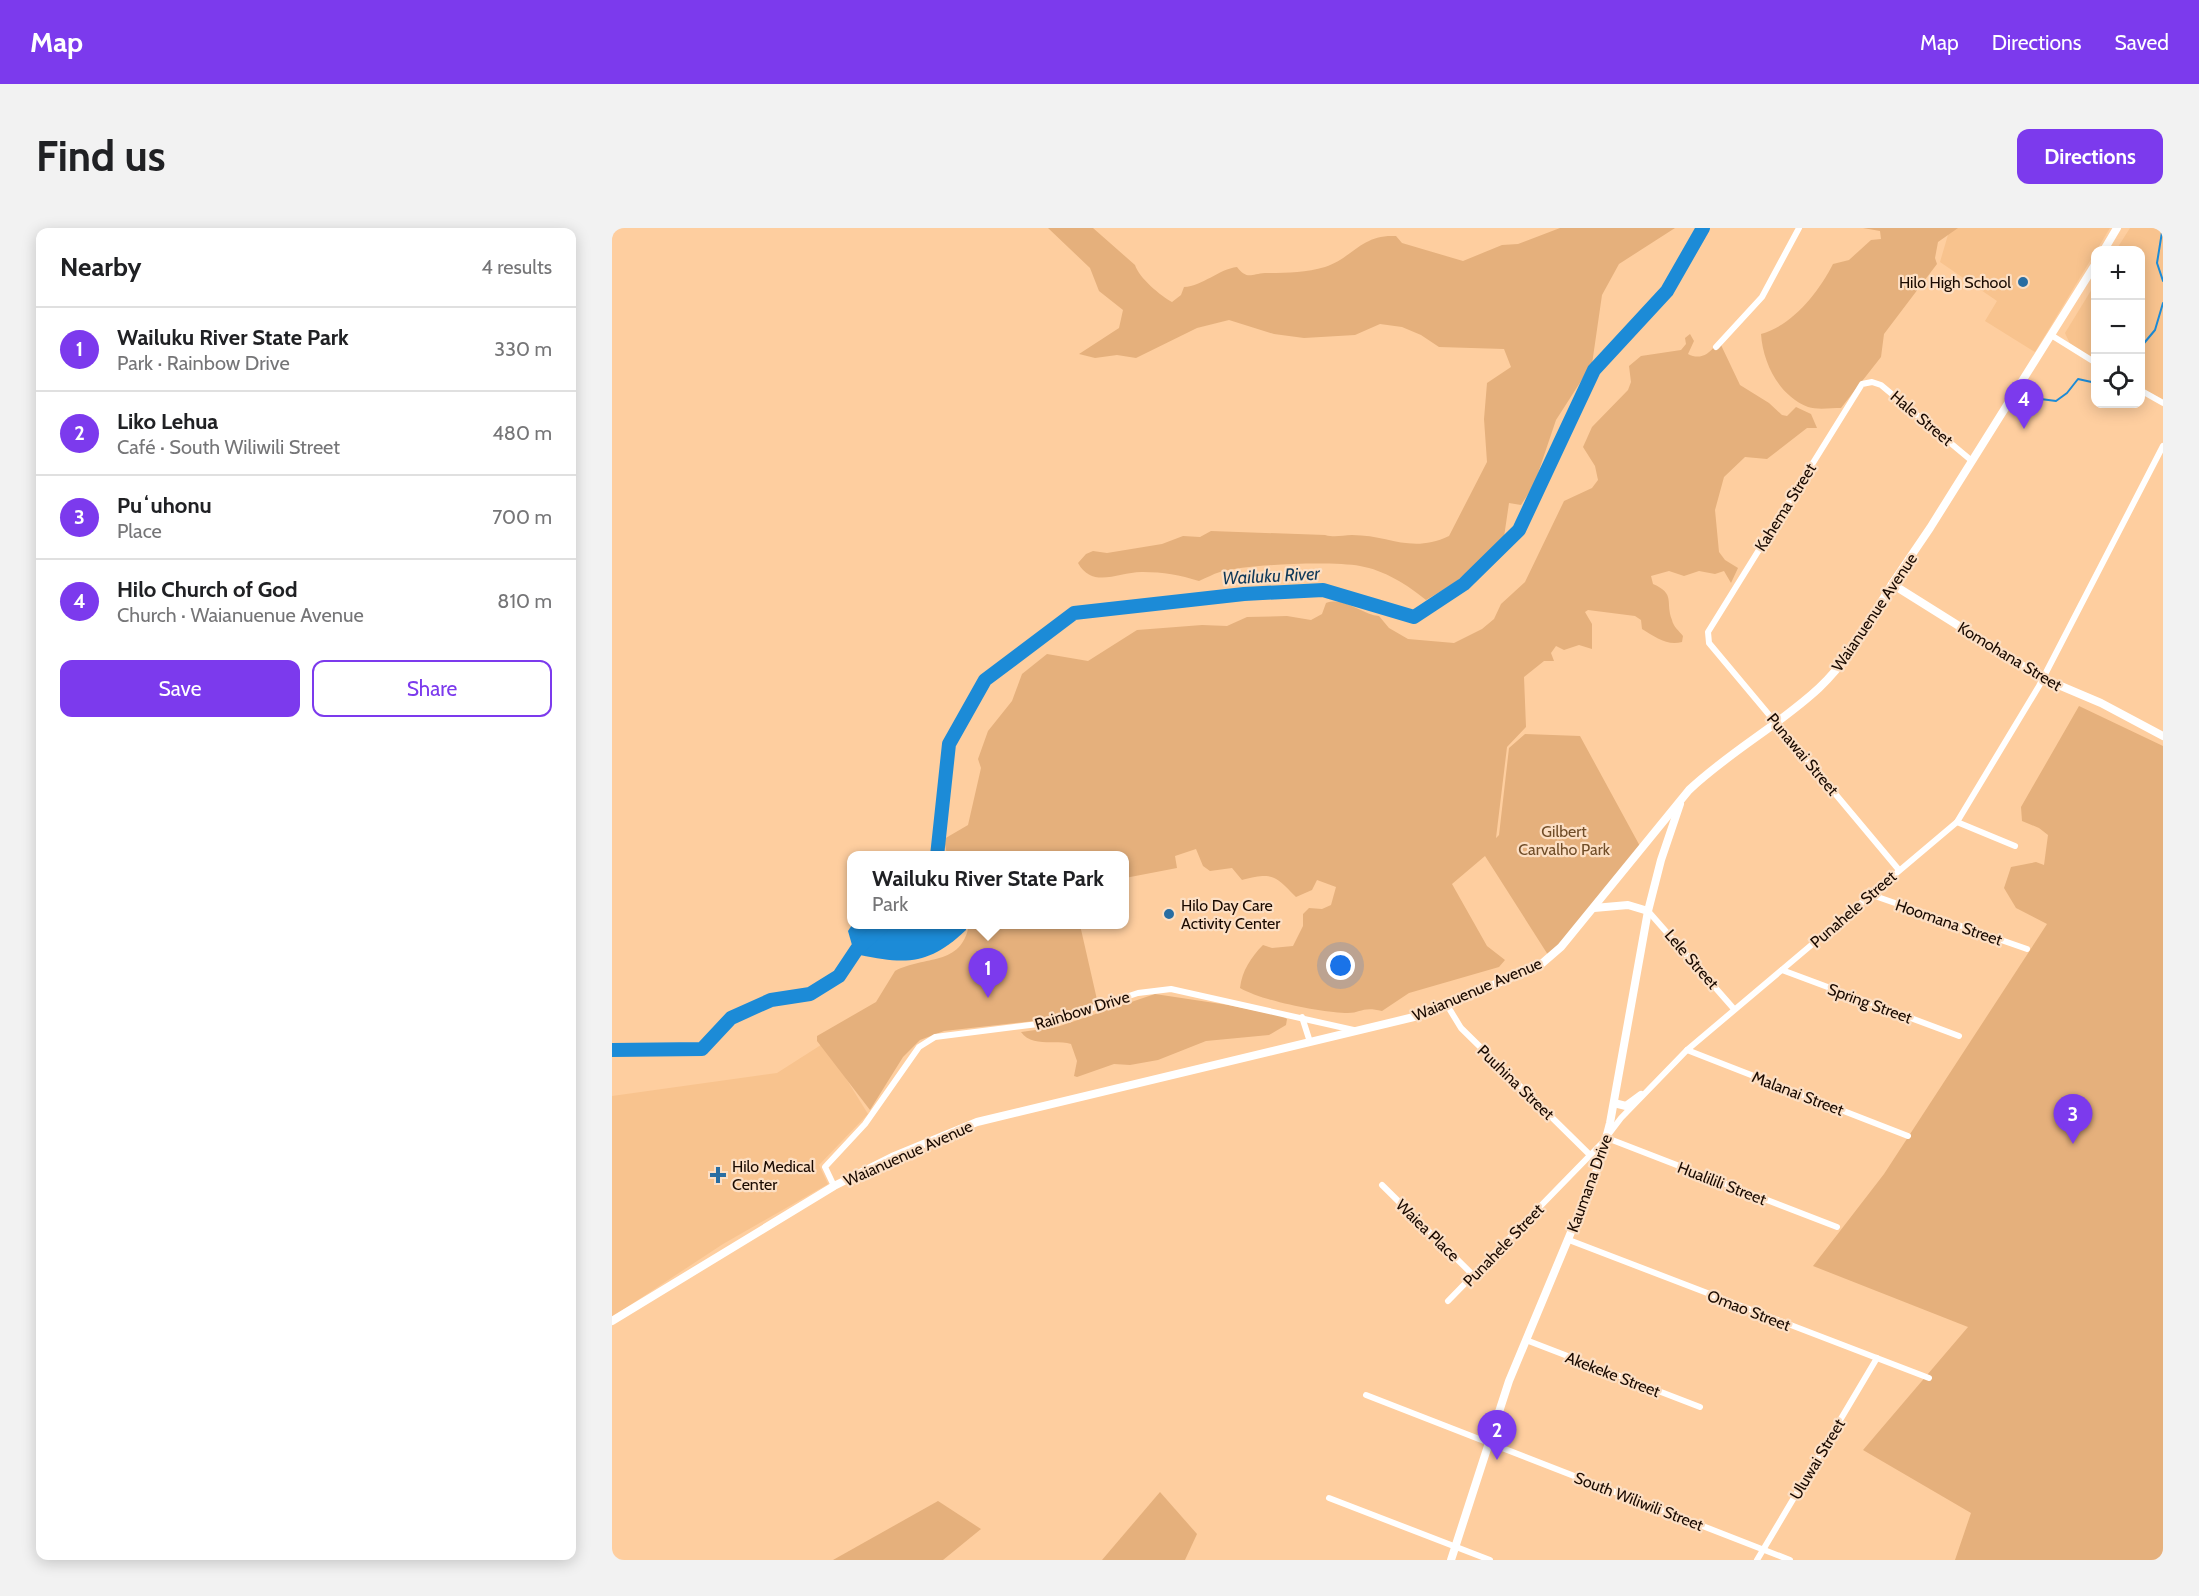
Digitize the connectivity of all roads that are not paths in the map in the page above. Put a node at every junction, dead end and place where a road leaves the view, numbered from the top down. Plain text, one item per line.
1 (1799, 228) edge
2 (2118, 228) edge
3 (2107, 246) edge
4 (2091, 271) edge
5 (2051, 334) junction
6 (1716, 347) dead end
7 (2091, 360) edge
8 (1869, 382) joint
9 (2145, 393) edge
10 (2163, 403) edge
11 (2163, 446) edge
12 (1972, 461) junction
13 (1892, 584) junction
14 (1707, 638) joint
15 (2042, 678) junction
16 (1776, 722) junction
17 (2163, 736) edge
18 (1685, 795) junction
19 (1957, 822) junction
20 (2015, 846) dead end
21 (1899, 870) junction
22 (1872, 895) junction
23 (1594, 908) junction
24 (1648, 911) junction
25 (2027, 949) dead end
26 (1782, 970) junction
27 (1447, 1005) junction
28 (1734, 1009) junction
29 (1302, 1017) junction
30 (1360, 1032) junction
31 (1959, 1036) dead end
32 (1310, 1042) junction
33 (1687, 1050) junction
34 (1641, 1095) junction
35 (1614, 1103) junction
36 (1908, 1136) dead end
37 (1607, 1138) junction
38 (1590, 1155) junction
39 (1382, 1185) dead end
40 (834, 1186) junction
41 (1837, 1227) dead end
42 (1569, 1240) junction
43 (1473, 1275) junction
44 (1448, 1301) dead end
45 (612, 1321) edge
46 (1526, 1340) junction
47 (1877, 1358) junction
48 (1929, 1377) dead end
49 (1366, 1395) dead end
50 (1700, 1407) dead end
51 (1487, 1443) junction
52 (1329, 1498) dead end
53 (1454, 1545) junction
54 (1764, 1549) junction
55 (1450, 1560) edge
56 (1490, 1560) edge
57 (1757, 1560) edge
58 (1790, 1560) edge

1 - 6 street
2 - 3 main road
4 - 5 main road, Waianuenue Avenue
5 - 7 street
5 - 12 main road, Waianuenue Avenue
8 - 12 street, Hale Street
8 - 14 street, Kahema Street
9 - 10 street
11 - 15 street, Punahele Street
12 - 13 main road, Waianuenue Avenue
13 - 15 main road, Komohana Street
13 - 16 street, Waianuenue Avenue
14 - 16 street, Punawai Street
15 - 17 main road, Komohana Street
15 - 19 street, Punahele Street
16 - 18 street, Waianuenue Avenue
16 - 21 street, Punawai Street
18 - 23 street, Waianuenue Avenue
18 - 24 street, Kaumana Drive
19 - 20 street
19 - 21 street, Punahele Street
21 - 22 street, Punahele Street
22 - 25 street, Hoomana Street
22 - 26 street, Punahele Street
23 - 24 street
23 - 27 street, Waianuenue Avenue
24 - 28 street, Lele Street
24 - 35 street, Kaumana Drive
26 - 28 street, Punahele Street
26 - 31 street, Spring Street
27 - 30 street, Waianuenue Avenue
27 - 38 street, Puuhina Street
28 - 33 street, Punahele Street
29 - 30 street, Rainbow Drive
29 - 32 street
29 - 40 street, Rainbow Drive
30 - 32 street, Waianuenue Avenue
32 - 40 street, Waianuenue Avenue
33 - 34 street, Punahele Street
33 - 36 street, Malanai Street
34 - 35 street
34 - 37 street, Punahele Street
35 - 37 street, Kaumana Drive
37 - 38 street, Punahele Street
37 - 41 street, Hualilili Street
37 - 42 street, Kaumana Drive
38 - 43 street, Punahele Street
39 - 43 street, Waiea Place
40 - 45 street, Waianuenue Avenue
42 - 46 street, Kaumana Drive
42 - 47 street, Omao Street
43 - 44 street, Punahele Street
46 - 50 street, Akekeke Street
46 - 51 street, Kaumana Drive
47 - 48 street, Omao Street
47 - 54 street, Uluwai Street
49 - 51 street, South Wiliwili Street
51 - 53 street, Kaumana Drive
51 - 54 street, South Wiliwili Street
52 - 53 street
53 - 55 street, Kaumana Drive
53 - 56 street
54 - 57 street, Uluwai Street
54 - 58 street, South Wiliwili Street

